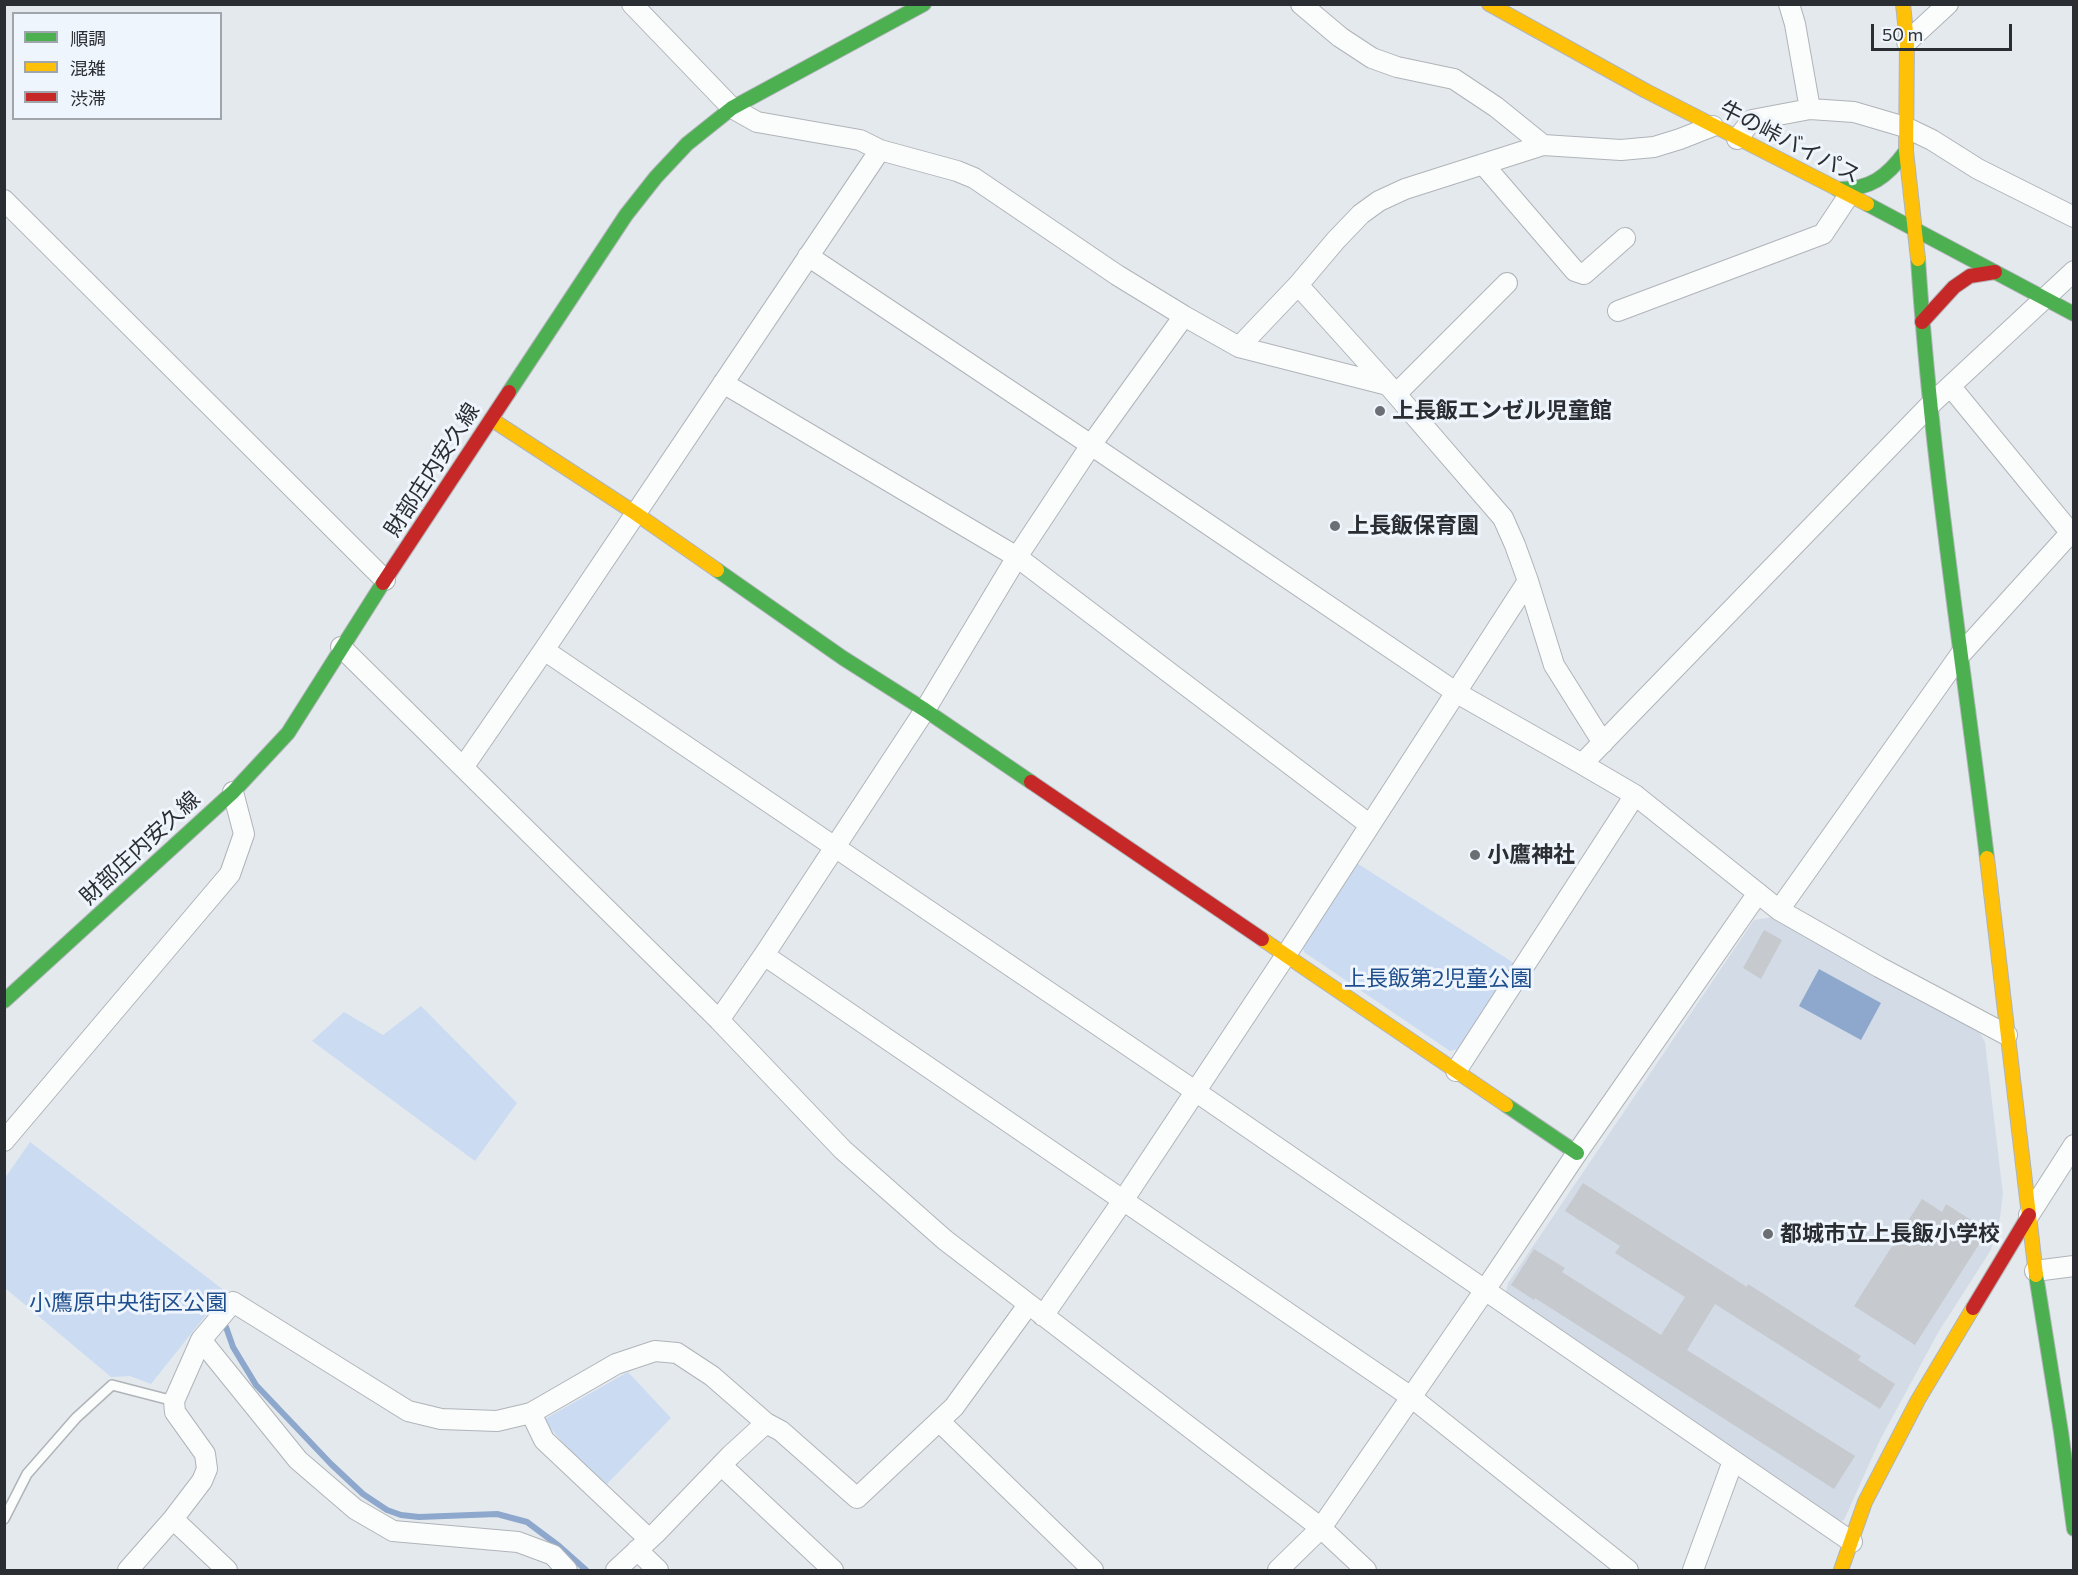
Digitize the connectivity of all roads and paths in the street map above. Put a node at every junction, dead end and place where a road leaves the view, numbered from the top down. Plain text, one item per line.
1 (632, 4) edge
2 (924, 4) edge
3 (1301, 4) edge
4 (1489, 4) edge
5 (1789, 4) edge
6 (1903, 4) edge
7 (1948, 4) edge
8 (1907, 42) junction
9 (732, 108) junction
10 (1810, 109) junction
11 (1713, 126) junction
12 (1905, 127) junction
13 (1737, 139) junction
14 (1543, 145) junction
15 (880, 150) junction
16 (1906, 151) junction
17 (1483, 164) junction
18 (1843, 192) junction
19 (4, 200) edge
20 (2073, 217) edge
21 (1916, 229) junction
22 (1625, 238) dead end
23 (808, 256) junction
24 (2073, 271) edge
25 (1995, 272) junction
26 (1507, 283) dead end
27 (1298, 285) junction
28 (2043, 298) junction
29 (1618, 311) dead end
30 (2073, 314) edge
31 (1184, 316) junction
32 (1922, 322) junction
33 (1239, 347) junction
34 (723, 383) junction
35 (1951, 387) junction
36 (1392, 390) junction
37 (1932, 403) junction
38 (491, 418) junction
39 (1091, 445) junction
40 (635, 513) junction
41 (2072, 533) edge
42 (1017, 557) junction
43 (385, 580) junction
44 (1528, 581) junction
45 (341, 646) junction
46 (544, 650) junction
47 (1960, 654) junction
48 (1457, 693) junction
49 (925, 710) junction
50 (1603, 743) junction
51 (1582, 765) junction
52 (464, 766) junction
53 (232, 792) junction
54 (1635, 795) junction
55 (1370, 825) junction
56 (834, 847) junction
57 (1758, 893) junction
58 (1779, 910) junction
59 (764, 955) junction
60 (1286, 955) junction
61 (4, 1001) edge
62 (719, 1020) junction
63 (2007, 1035) junction
64 (1456, 1071) junction
65 (1195, 1091) junction
66 (4, 1141) edge
67 (2073, 1145) edge
68 (1577, 1153) junction
69 (1124, 1199) junction
70 (2029, 1215) junction
71 (2073, 1266) edge
72 (2035, 1271) junction
73 (1485, 1290) junction
74 (1035, 1310) junction
75 (201, 1340) junction
76 (1411, 1397) junction
77 (174, 1401) junction
78 (531, 1413) junction
79 (939, 1421) junction
80 (766, 1423) junction
81 (2067, 1431) edge
82 (1733, 1461) junction
83 (722, 1465) junction
84 (4, 1519) edge
85 (173, 1519) junction
86 (1321, 1528) junction
87 (2073, 1529) edge
88 (1852, 1542) junction
89 (643, 1544) junction
90 (128, 1570) edge
91 (227, 1570) edge
92 (567, 1570) edge
93 (616, 1570) edge
94 (658, 1570) edge
95 (833, 1570) edge
96 (1093, 1570) edge
97 (1278, 1570) edge
98 (1366, 1570) edge
99 (1628, 1570) edge
100 (1693, 1570) edge
101 (1841, 1570) edge

1 - 9 street
2 - 9 main road, 財部庄内安久線
3 - 14 street
4 - 11 main road, 牛の峠バイパス
5 - 10 street
6 - 8 main road
7 - 8 street
8 - 12 main road
9 - 15 street
9 - 38 main road, 財部庄内安久線
10 - 12 street
10 - 13 street
11 - 13 main road, 牛の峠バイパス
11 - 14 street
12 - 16 main road
12 - 20 street
13 - 18 main road, 牛の峠バイパス
14 - 17 street
15 - 23 street
15 - 31 street
16 - 18 main road
16 - 21 main road
17 - 22 street
17 - 27 street
18 - 21 main road, 牛の峠バイパス
18 - 29 street
19 - 43 street
21 - 25 main road, 牛の峠バイパス
21 - 32 main road
23 - 34 street
23 - 39 street
24 - 28 street
25 - 28 main road, 牛の峠バイパス
25 - 32 main road
26 - 36 street
27 - 33 street
27 - 36 street
28 - 30 main road, 牛の峠バイパス
28 - 35 street
31 - 33 street
31 - 39 street
32 - 37 main road
33 - 36 street
34 - 40 street
34 - 42 street
35 - 37 street
35 - 41 street
36 - 44 street
37 - 47 main road
37 - 50 street
38 - 40 main road
38 - 43 main road, 財部庄内安久線
39 - 42 street
39 - 48 street
40 - 46 street
40 - 49 main road
41 - 47 street
42 - 49 street
42 - 55 street
43 - 45 main road, 財部庄内安久線
44 - 48 street
44 - 50 street
45 - 52 street
45 - 53 main road, 財部庄内安久線
46 - 52 street
46 - 56 street
47 - 58 street
47 - 63 main road
48 - 51 street
48 - 55 street
49 - 56 street
49 - 60 main road
50 - 51 street
51 - 54 street
52 - 62 street
53 - 61 main road, 財部庄内安久線
53 - 66 street
54 - 57 street
54 - 64 street
55 - 60 street
56 - 59 street
56 - 65 street
57 - 58 street
57 - 68 street
58 - 63 street
59 - 62 street
59 - 69 street
60 - 64 main road
60 - 65 street
62 - 74 street
63 - 70 main road
64 - 68 main road
65 - 69 street
65 - 73 street
67 - 70 street
68 - 73 street
69 - 74 street
69 - 76 street
70 - 72 main road
70 - 88 main road
71 - 72 street
72 - 81 main road
73 - 76 street
73 - 82 street
74 - 79 street
74 - 86 street
75 - 77 street
75 - 78 street
75 - 92 street
76 - 86 street
76 - 99 street
77 - 84 lane
77 - 85 street
78 - 80 street
78 - 89 street
79 - 80 street
79 - 96 street
80 - 83 street
81 - 87 main road
82 - 88 street
82 - 100 street
83 - 89 street
83 - 95 street
85 - 90 street
85 - 91 street
86 - 97 street
86 - 98 street
88 - 101 main road
89 - 93 street
89 - 94 street

